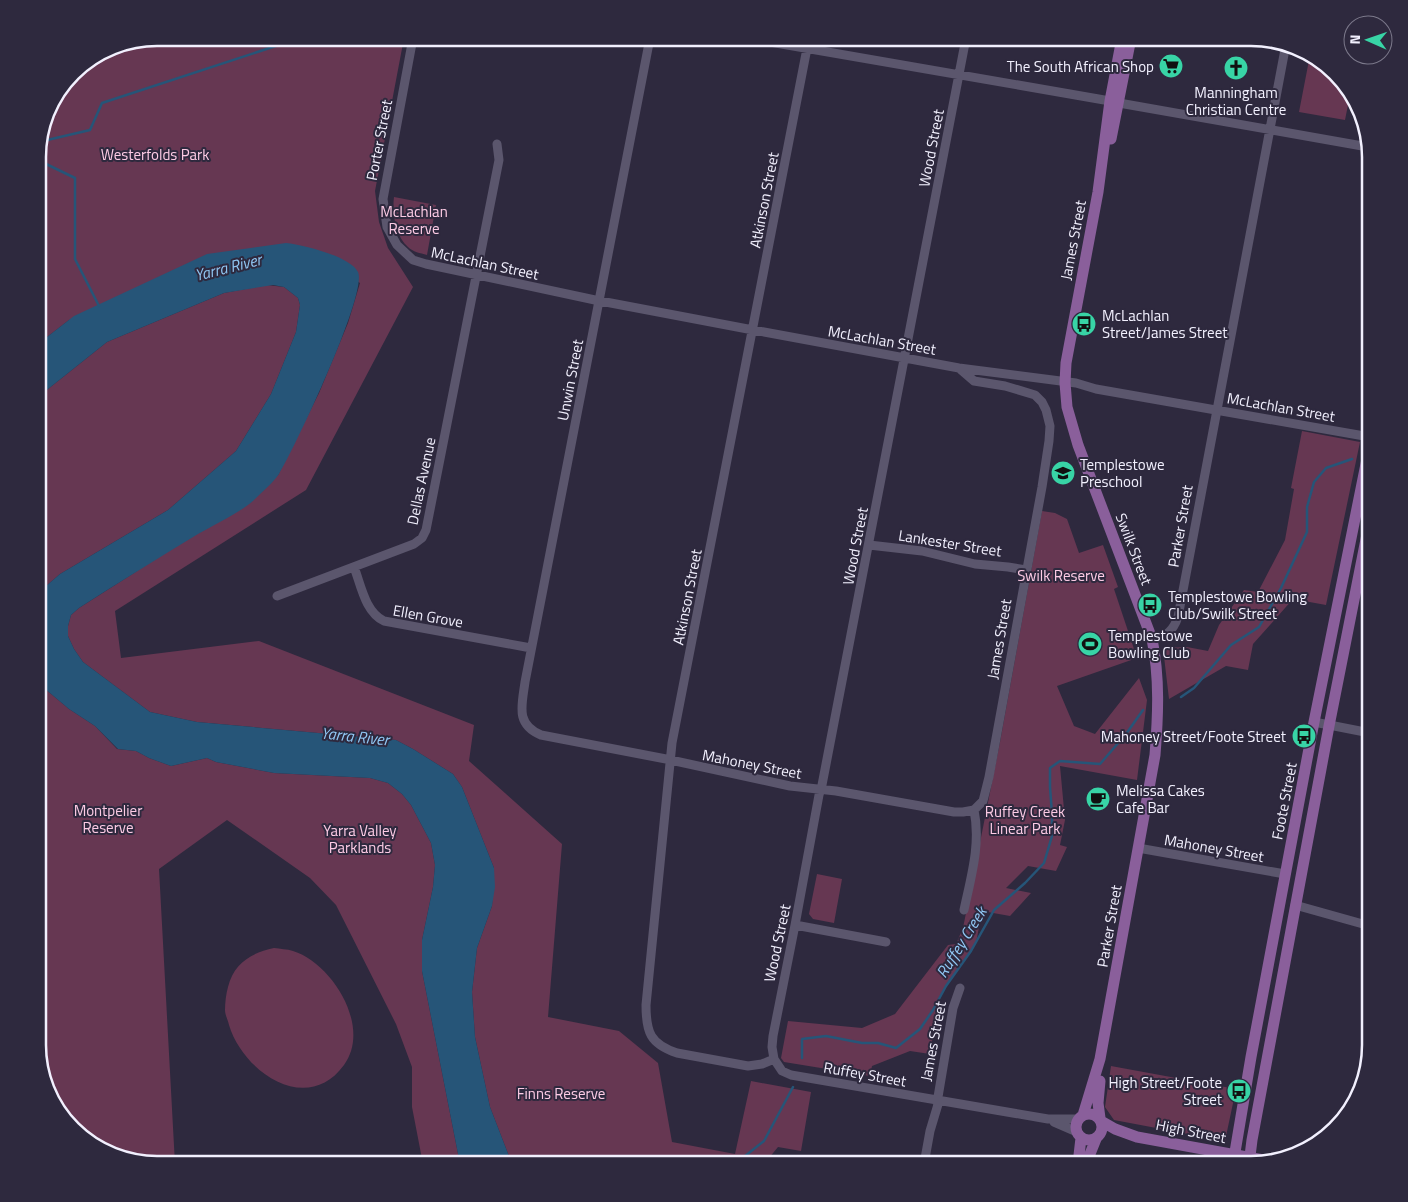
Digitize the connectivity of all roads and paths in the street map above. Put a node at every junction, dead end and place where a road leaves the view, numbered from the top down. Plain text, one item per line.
1 (411, 46) edge
2 (648, 46) edge
3 (795, 46) edge
4 (964, 46) edge
5 (1121, 46) edge
6 (1129, 46) edge
7 (807, 48) junction
8 (1285, 52) edge
9 (959, 75) junction
10 (1114, 102) junction
11 (1270, 129) junction
12 (497, 144) dead end
13 (1361, 146) edge
14 (397, 245) joint
15 (476, 276) junction
16 (599, 301) junction
17 (753, 330) junction
18 (904, 358) junction
19 (958, 368) junction
20 (1065, 382) junction
21 (1216, 410) junction
22 (1362, 436) edge
23 (1362, 484) edge
24 (869, 544) junction
25 (1362, 559) edge
26 (354, 567) junction
27 (1026, 570) junction
28 (277, 596) dead end
29 (1152, 640) junction
30 (531, 648) junction
31 (1314, 722) junction
32 (1329, 726) junction
33 (527, 727) joint
34 (1362, 732) edge
35 (671, 761) junction
36 (821, 790) junction
37 (974, 810) junction
38 (1138, 848) junction
39 (1285, 874) junction
40 (1295, 905) junction
41 (964, 910) dead end
42 (1362, 924) edge
43 (796, 925) junction
44 (886, 942) dead end
45 (960, 988) dead end
46 (774, 1059) junction
47 (1100, 1059) junction
48 (936, 1101) junction
49 (1081, 1117) junction
50 (1048, 1120) junction
51 (1100, 1120) junction
52 (1079, 1135) junction
53 (1137, 1136) junction
54 (1097, 1138) junction
55 (925, 1156) edge
56 (1078, 1156) edge
57 (1089, 1156) edge
58 (1218, 1156) edge
59 (1235, 1156) edge
60 (1251, 1156) edge

1 - 14 street, Porter Street
2 - 16 street, Unwin Street
3 - 7 street
4 - 9 street, Wood Street
5 - 10 main road, James Street
6 - 10 main road, James Street
7 - 9 street
7 - 17 street, Atkinson Street
8 - 11 street, Parker Street
9 - 10 street
9 - 18 street, Wood Street
10 - 11 street
10 - 20 main road, James Street
11 - 13 street
11 - 21 street, Parker Street
12 - 15 street, Dellas Avenue
14 - 15 street, McLachlan Street
15 - 16 street, McLachlan Street
15 - 26 street, Dellas Avenue
16 - 17 street, McLachlan Street
16 - 30 street, Unwin Street
17 - 18 street, McLachlan Street
17 - 35 street, Atkinson Street
18 - 19 street, McLachlan Street
18 - 24 street, Wood Street
19 - 20 street, McLachlan Street
19 - 27 street, James Street
20 - 21 street, McLachlan Street
20 - 29 main road, Swilk Street
21 - 22 street, McLachlan Street
21 - 29 street, Parker Street
23 - 31 main road, Foote Street
24 - 27 street, Lankester Street
24 - 36 street, Wood Street
25 - 32 main road, Foote Street
26 - 28 street, Dellas Avenue
26 - 30 street, Ellen Grove
27 - 37 street, James Street
29 - 38 main road, Parker Street
30 - 33 street, Unwin Street
31 - 32 street
31 - 39 main road, Foote Street
32 - 34 street
32 - 40 main road, Foote Street
33 - 35 street, Mahoney Street
35 - 36 street, Mahoney Street
35 - 46 street, Atkinson Street
36 - 37 street, Mahoney Street
36 - 43 street, Wood Street
37 - 41 street
38 - 39 street, Mahoney Street
38 - 47 main road, Parker Street
39 - 59 main road, Foote Street
40 - 42 street
40 - 60 main road, Foote Street
43 - 44 street
43 - 46 street, Wood Street
45 - 48 street, James Street
46 - 48 street, Ruffey Street
47 - 49 main road, Parker Street
47 - 51 main road, Parker Street
48 - 50 street, Ruffey Street
48 - 55 street, James Street
49 - 50 street, Ruffey Street
49 - 51 main road
49 - 52 main road
50 - 52 street, Ruffey Street
51 - 53 main road, High Street
51 - 54 main road
52 - 54 main road
52 - 56 main road
53 - 54 main road, High Street
53 - 58 main road, High Street
54 - 57 main road

